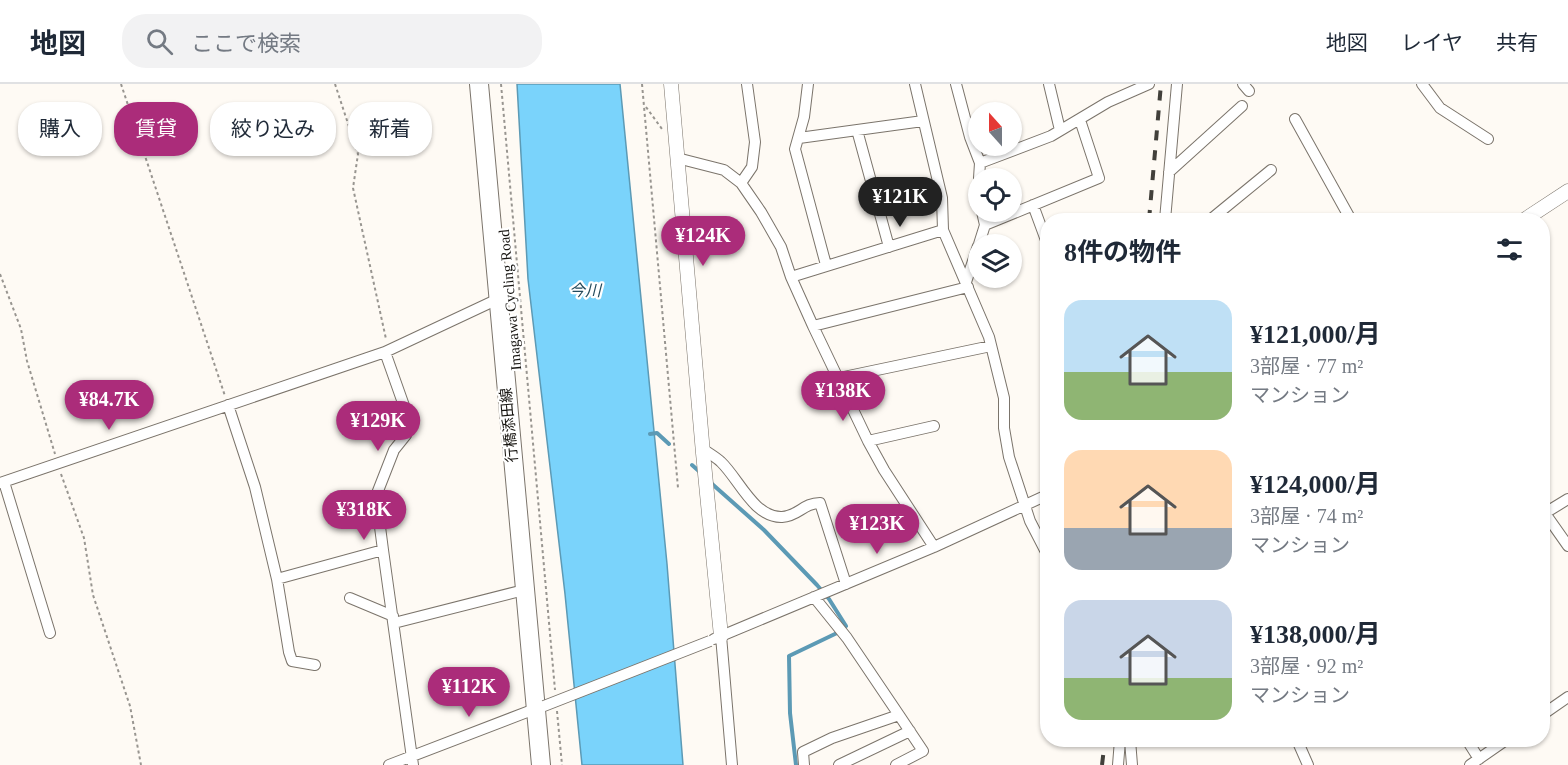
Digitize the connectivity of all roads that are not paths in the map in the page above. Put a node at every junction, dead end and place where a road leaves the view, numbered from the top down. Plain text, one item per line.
1 (479, 84) edge
2 (671, 84) edge
3 (747, 84) edge
4 (808, 84) edge
5 (915, 84) edge
6 (957, 84) edge
7 (1049, 84) edge
8 (1149, 84) edge
9 (1177, 84) edge
10 (1425, 85) edge
11 (1242, 106) dead end
12 (1295, 119) dead end
13 (1080, 120) junction
14 (923, 121) junction
15 (857, 130) junction
16 (1060, 130) junction
17 (799, 138) junction
18 (1488, 139) dead end
19 (677, 158) junction
20 (980, 163) junction
21 (980, 168) edge
22 (1271, 170) dead end
23 (1169, 172) junction
24 (741, 183) junction
25 (1568, 191) edge
26 (1034, 205) junction
27 (1166, 213) edge
28 (1219, 213) edge
29 (1347, 213) edge
30 (1535, 213) edge
31 (984, 222) edge
32 (985, 225) junction
33 (943, 230) junction
34 (1040, 232) edge
35 (982, 234) edge
36 (889, 246) junction
37 (826, 265) junction
38 (791, 277) junction
39 (968, 280) edge
40 (967, 284) junction
41 (498, 299) junction
42 (813, 326) junction
43 (991, 346) junction
44 (387, 351) junction
45 (839, 378) junction
46 (228, 405) junction
47 (934, 426) dead end
48 (868, 441) junction
49 (703, 451) junction
50 (2, 483) edge
51 (1040, 498) edge
52 (1568, 499) edge
53 (1024, 505) junction
54 (1550, 508) edge
55 (1550, 520) edge
56 (1040, 540) edge
57 (1568, 546) edge
58 (934, 547) junction
59 (383, 550) junction
60 (278, 579) junction
61 (846, 584) junction
62 (524, 590) junction
63 (815, 597) junction
64 (350, 598) dead end
65 (394, 620) junction
66 (50, 633) dead end
67 (716, 638) junction
68 (315, 664) dead end
69 (1568, 697) edge
70 (540, 707) junction
71 (1550, 709) edge
72 (899, 715) junction
73 (910, 731) junction
74 (1119, 747) edge
75 (1131, 747) edge
76 (1300, 747) edge
77 (1469, 747) edge
78 (1496, 747) edge
79 (413, 760) edge
80 (1474, 762) edge
81 (389, 765) edge
82 (541, 765) edge
83 (732, 765) edge
84 (804, 765) edge
85 (839, 765) edge
86 (896, 765) edge
87 (1118, 765) edge
88 (1132, 765) edge
89 (1308, 765) edge

1 - 41 main road, 行橋添田線
2 - 19 street
3 - 24 street
4 - 17 street
5 - 14 street
6 - 20 street
7 - 16 street
8 - 13 street
9 - 23 street
10 - 18 street
11 - 23 street
12 - 29 street
13 - 16 street
13 - 26 street
14 - 15 street
14 - 33 street
15 - 17 street
15 - 36 street
16 - 20 street
17 - 37 street
19 - 24 street
19 - 49 street
20 - 21 street
22 - 28 street
23 - 27 street
24 - 38 street
25 - 30 street
26 - 32 street
26 - 34 street
31 - 32 street
32 - 35 street
33 - 36 street
33 - 40 street
36 - 37 street
37 - 38 street
38 - 42 street
39 - 40 street
40 - 42 street
40 - 43 street
41 - 44 street
41 - 62 main road, 行橋添田線
42 - 45 street
43 - 45 street
43 - 53 street
44 - 46 street
44 - 59 street
45 - 48 street
46 - 50 street
46 - 60 street
47 - 48 street
48 - 58 street
49 - 61 street
49 - 67 street
50 - 66 street
51 - 53 street
52 - 54 street
53 - 56 street
53 - 58 street
55 - 57 street
58 - 61 street
59 - 60 street
59 - 65 street
60 - 68 street
61 - 63 street
62 - 65 street
62 - 70 main road, 行橋添田線
63 - 67 street
63 - 72 street
64 - 65 street
65 - 79 street
67 - 70 street, bridge
67 - 83 street
69 - 71 street
70 - 79 street
70 - 82 main road, 行橋添田線
72 - 73 street
72 - 84 street
73 - 85 street
73 - 86 street
74 - 87 street
75 - 88 street
76 - 89 street
77 - 80 street
78 - 80 street
79 - 81 street

